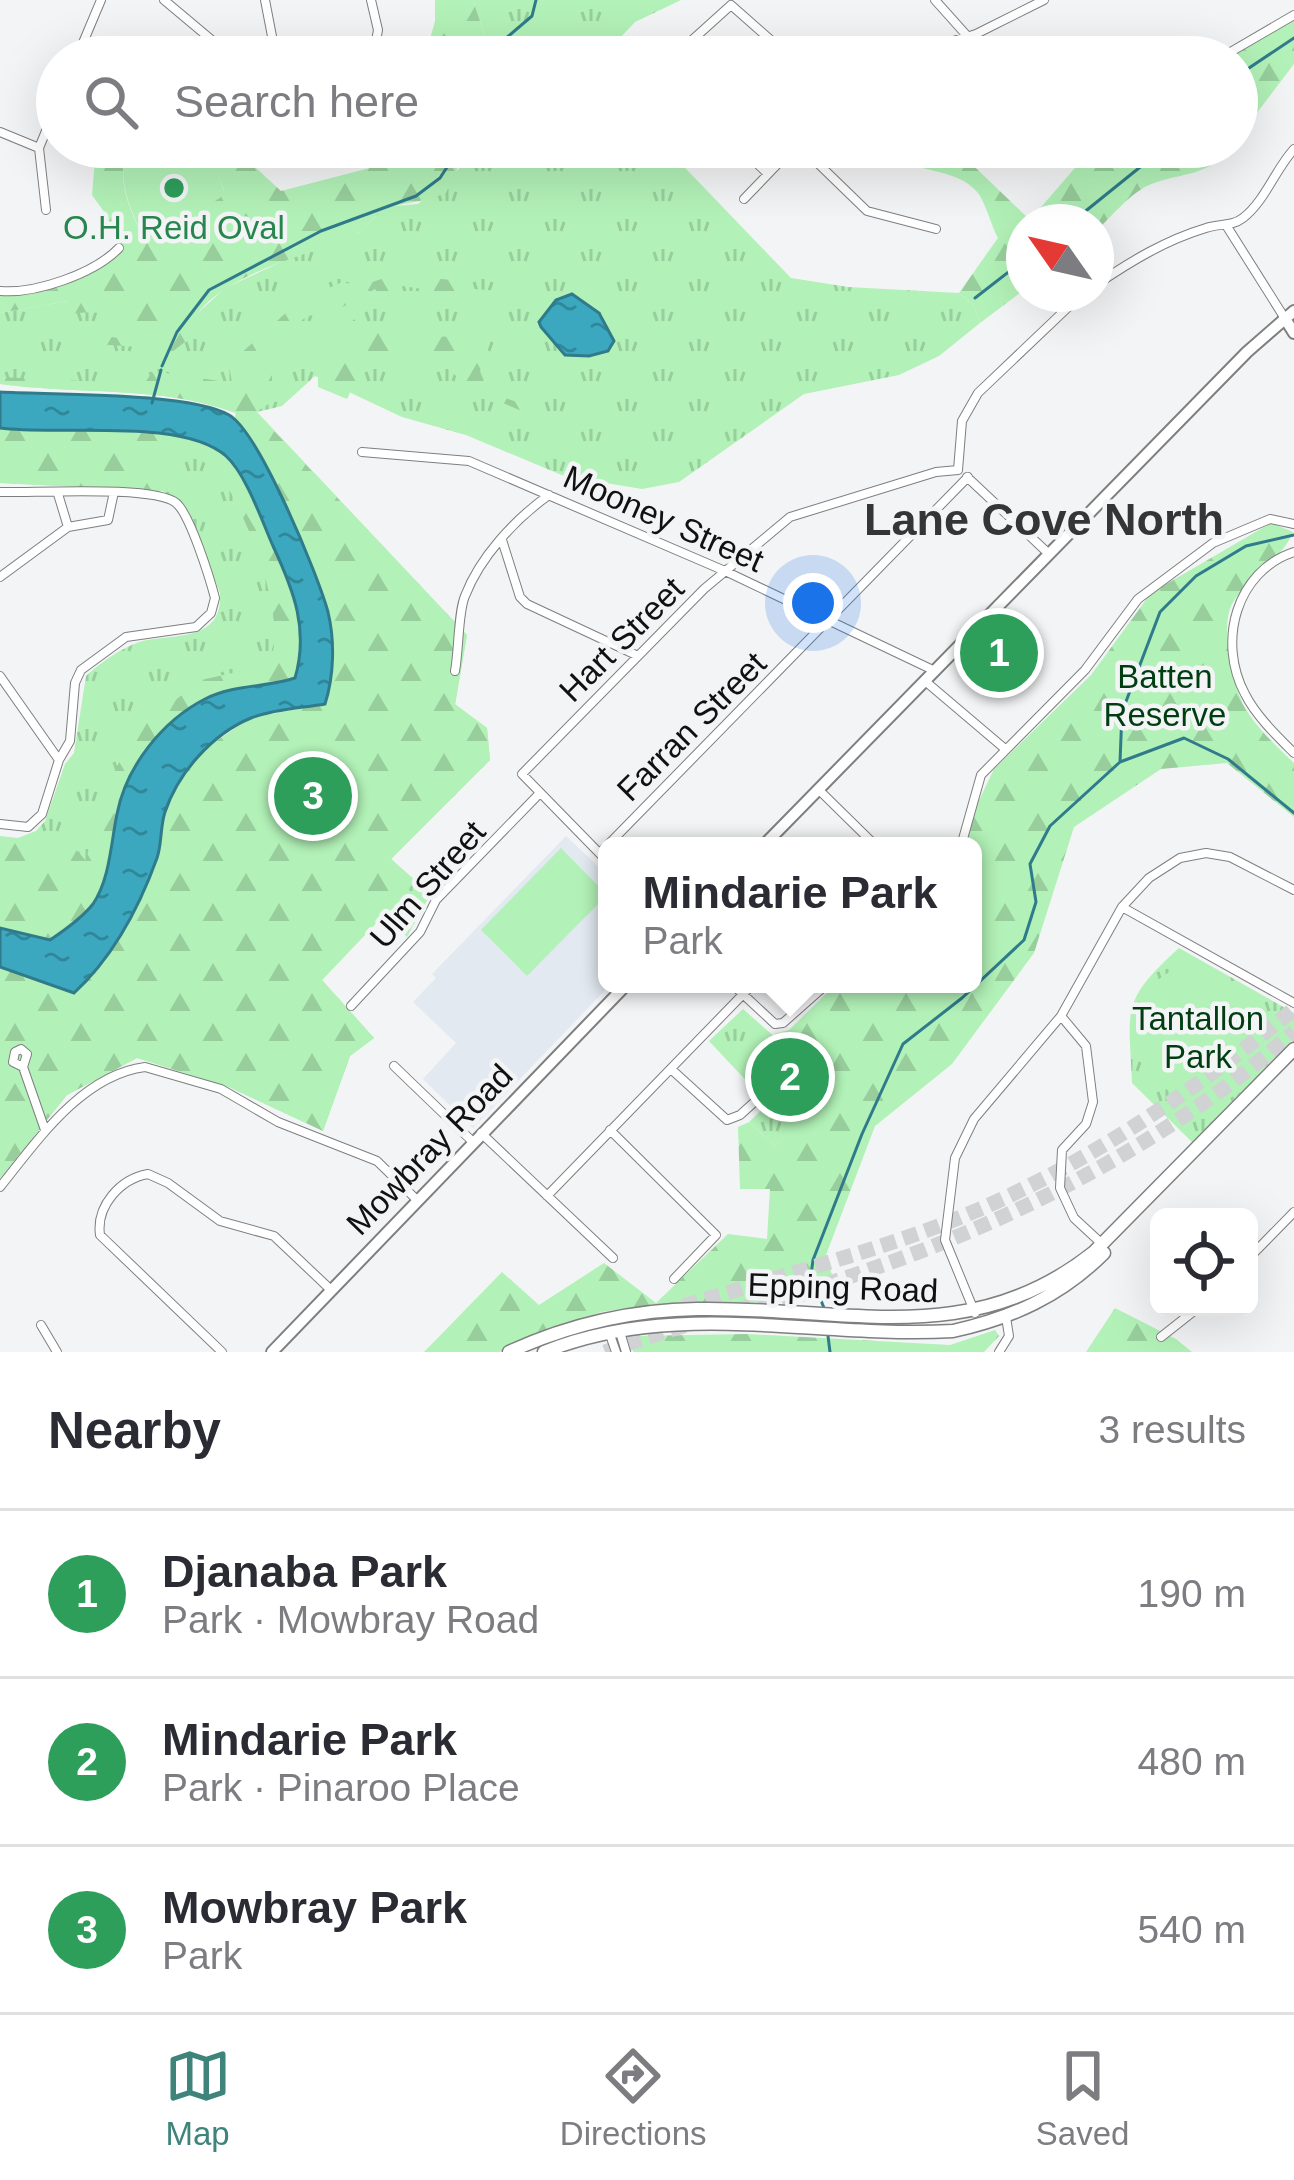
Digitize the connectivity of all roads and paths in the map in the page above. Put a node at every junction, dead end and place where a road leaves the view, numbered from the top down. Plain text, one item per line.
1 (101, 0) edge
2 (164, 0) edge
3 (266, 0) edge
4 (371, 0) edge
5 (935, 0) edge
6 (1044, 0) edge
7 (1294, 14) edge
8 (85, 36) edge
9 (207, 36) edge
10 (272, 36) edge
11 (377, 36) edge
12 (701, 36) edge
13 (766, 36) edge
14 (968, 36) joint
15 (1257, 36) edge
16 (0, 132) edge
17 (36, 147) edge
18 (1294, 149) edge
19 (41, 168) edge
20 (762, 168) edge
21 (774, 168) edge
22 (820, 168) edge
23 (768, 174) junction
24 (744, 199) dead end
25 (46, 210) dead end
26 (1226, 225) junction
27 (936, 229) dead end
28 (118, 248) dead end
29 (1114, 273) edge
30 (0, 291) edge
31 (1063, 312) edge
32 (1289, 314) edge
33 (1294, 333) edge
34 (362, 452) dead end
35 (958, 470) junction
36 (968, 477) junction
37 (0, 492) edge
38 (114, 492) junction
39 (58, 494) junction
40 (550, 494) junction
41 (1294, 524) edge
42 (68, 527) junction
43 (502, 538) junction
44 (1294, 552) edge
45 (1049, 554) junction
46 (725, 571) junction
47 (0, 577) edge
48 (830, 619) junction
49 (636, 655) junction
50 (455, 671) dead end
51 (935, 671) junction
52 (0, 676) edge
53 (925, 681) junction
54 (1004, 748) junction
55 (1294, 753) edge
56 (59, 760) junction
57 (818, 789) junction
58 (539, 794) junction
59 (0, 824) edge
60 (622, 837) edge
61 (772, 837) edge
62 (866, 837) edge
63 (964, 837) edge
64 (598, 852) edge
65 (1294, 890) edge
66 (1122, 907) junction
67 (618, 993) edge
68 (817, 993) edge
69 (742, 994) joint
70 (1294, 1003) edge
71 (351, 1006) dead end
72 (1061, 1016) junction
73 (1294, 1049) edge
74 (1294, 1060) edge
75 (394, 1066) dead end
76 (23, 1067) dead end
77 (671, 1069) junction
78 (769, 1089) dead end
79 (45, 1130) junction
80 (610, 1130) junction
81 (477, 1138) junction
82 (0, 1187) edge
83 (547, 1196) junction
84 (417, 1200) junction
85 (1294, 1212) edge
86 (1102, 1244) junction
87 (1258, 1249) edge
88 (614, 1258) dead end
89 (674, 1280) dead end
90 (331, 1290) junction
91 (1004, 1312) junction
92 (976, 1314) junction
93 (1188, 1316) edge
94 (866, 1323) junction
95 (41, 1325) dead end
96 (613, 1325) junction
97 (1161, 1337) dead end
98 (57, 1352) edge
99 (222, 1352) edge
100 (274, 1352) edge
101 (509, 1352) edge
102 (544, 1352) edge
103 (616, 1352) edge
104 (626, 1352) edge
105 (998, 1352) edge

1 - 8 street
2 - 9 street
3 - 10 street
4 - 11 street
5 - 14 street
6 - 14 street
7 - 15 street
12 - 13 street
16 - 17 street
18 - 26 street
19 - 25 street
20 - 23 street
21 - 23 street
22 - 27 street
23 - 24 street
26 - 29 street
26 - 32 street
28 - 30 street
31 - 35 street
32 - 33 main road
32 - 45 main road
34 - 40 street, Mooney Street
35 - 36 street
35 - 46 street, Hart Street
36 - 45 street
36 - 48 street, Farran Street
37 - 39 street
38 - 39 street
38 - 42 street
38 - 56 street
39 - 42 street
40 - 43 street
40 - 46 street, Mooney Street
41 - 54 street
42 - 47 street
43 - 49 street
43 - 50 street
44 - 55 street
45 - 51 main road
46 - 48 street, Mooney Street
46 - 49 street, Hart Street
48 - 51 street, Mooney Street
48 - 60 street, Farran Street
49 - 58 street, Hart Street
51 - 53 main road
52 - 56 street
53 - 54 street
53 - 57 main road
54 - 63 street
56 - 59 street
57 - 61 main road
57 - 62 street
58 - 64 street
58 - 71 street, Ulm Street
65 - 66 street
66 - 70 street
66 - 72 street
67 - 81 main road, Mowbray Road
68 - 69 street
69 - 77 street
72 - 86 street
72 - 92 street
73 - 86 main road, Epping Road
74 - 91 main road, Epping Road
75 - 81 street
76 - 79 street
77 - 78 street
77 - 80 street
79 - 82 street
79 - 84 street
80 - 83 street
80 - 89 street
81 - 83 street
81 - 84 main road, Mowbray Road
83 - 88 street
84 - 90 main road, Mowbray Road
85 - 87 street
86 - 91 main road, Epping Road
90 - 99 street
90 - 100 main road, Mowbray Road
91 - 92 main road, Epping Road
91 - 94 main road, Epping Road
91 - 105 street
92 - 94 main road, Epping Road
93 - 97 street
94 - 96 main road, Epping Road
95 - 98 street
96 - 101 main road, Epping Road
96 - 102 main road, Epping Road
96 - 103 street
96 - 104 street

